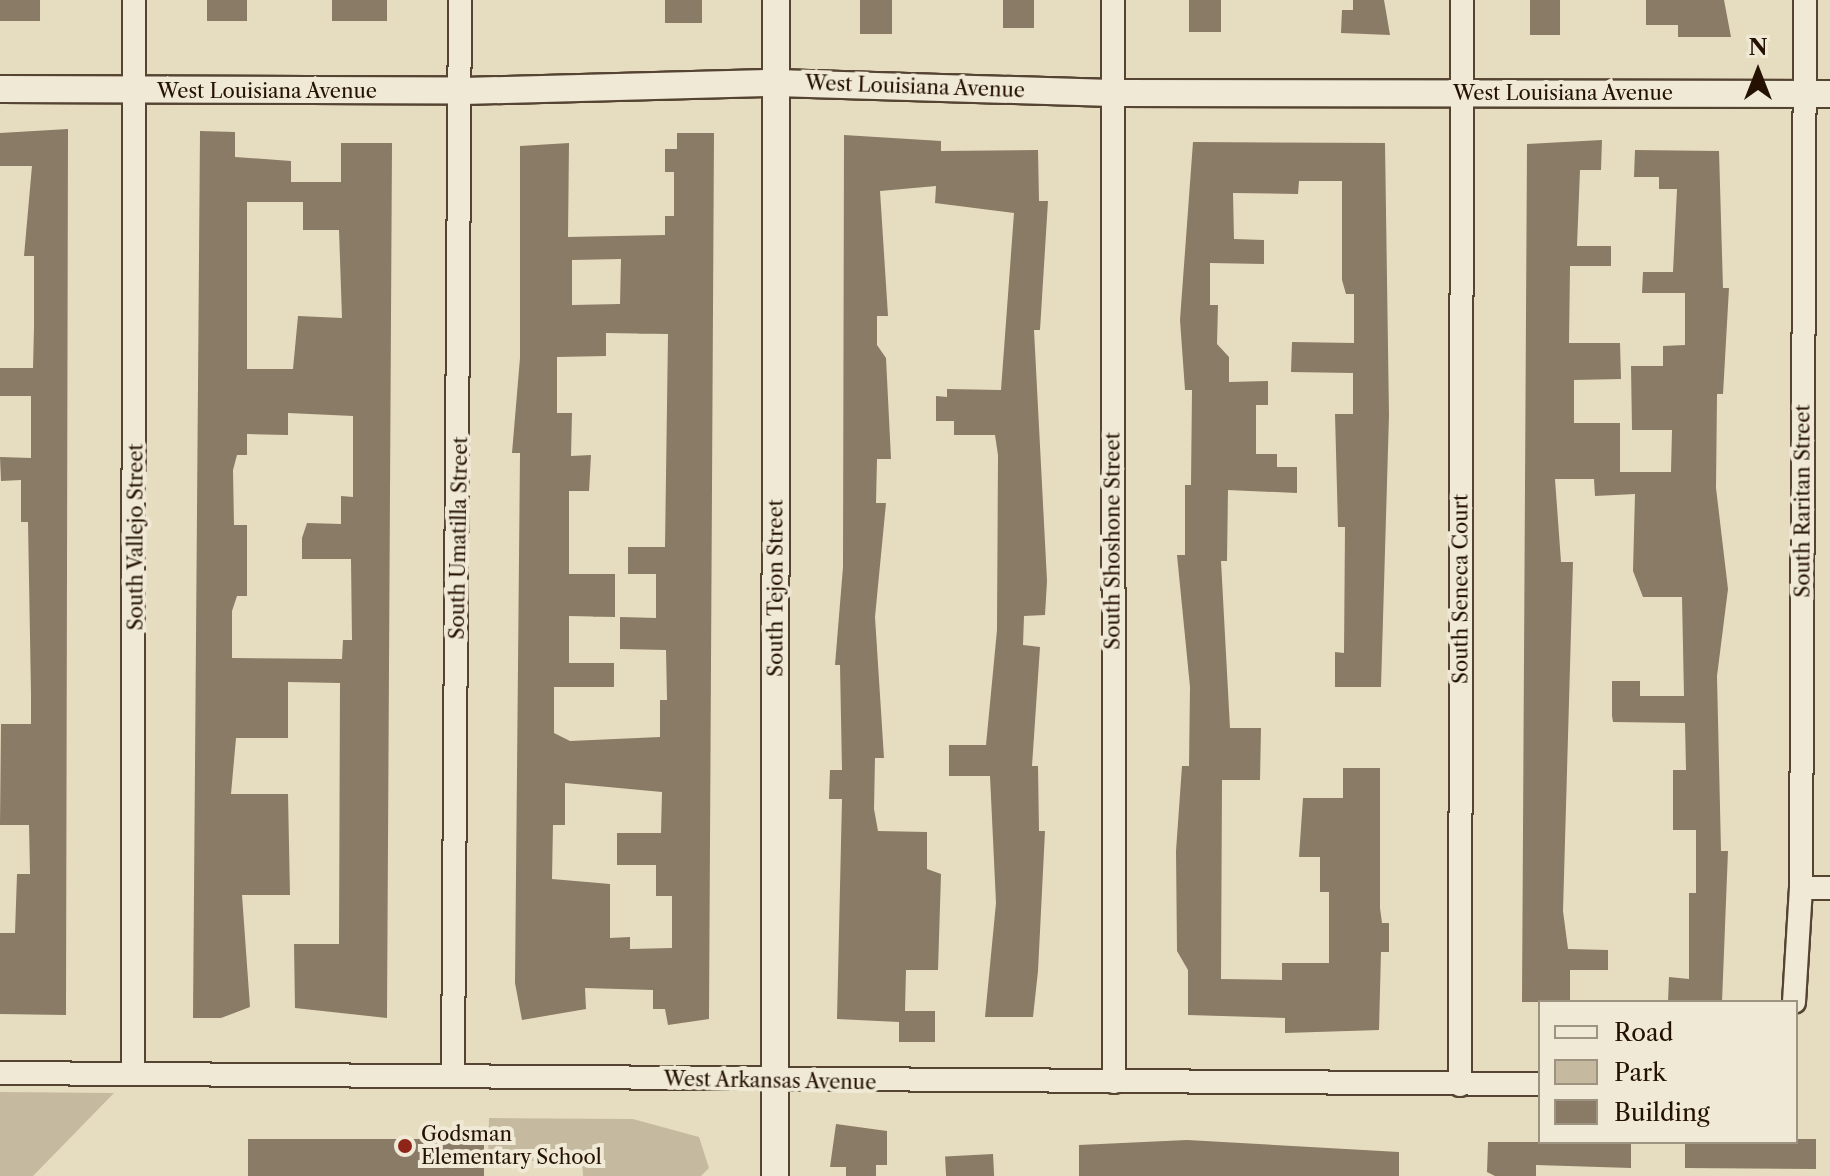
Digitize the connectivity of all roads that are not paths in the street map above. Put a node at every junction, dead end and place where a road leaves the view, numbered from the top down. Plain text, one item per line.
1 (134, 0) edge
2 (460, 0) edge
3 (776, 0) edge
4 (1113, 0) edge
5 (1462, 0) edge
6 (1805, 0) edge
7 (776, 83) junction
8 (0, 89) edge
9 (138, 91) junction
10 (464, 91) junction
11 (1462, 92) junction
12 (1112, 93) junction
13 (1818, 94) edge
14 (1801, 888) junction
15 (1830, 888) edge
16 (1794, 1000) edge
17 (0, 1073) edge
18 (133, 1073) junction
19 (453, 1076) junction
20 (776, 1082) junction
21 (1114, 1082) junction
22 (1538, 1084) edge
23 (1460, 1085) junction
24 (775, 1176) edge

1 - 9 street, South Vallejo Street
2 - 10 street, South Umatilla Street
3 - 7 street, South Tejon Street
4 - 12 street, South Shoshone Street
5 - 11 street, South Seneca Court
6 - 13 street, South Raritan Street
7 - 10 street, West Louisiana Avenue
7 - 12 street, West Louisiana Avenue
7 - 20 street, South Tejon Street
8 - 9 street, West Louisiana Avenue
9 - 10 street, West Louisiana Avenue
9 - 18 street, South Vallejo Street
10 - 19 street, South Umatilla Street
11 - 12 street, West Louisiana Avenue
11 - 13 street, West Louisiana Avenue
11 - 23 street, South Seneca Court
12 - 21 street, South Shoshone Street
13 - 14 street, South Raritan Street
14 - 15 street
14 - 16 street, South Raritan Street
17 - 18 street, West Arkansas Avenue
18 - 19 street, West Arkansas Avenue
19 - 20 street, West Arkansas Avenue
20 - 21 street, West Arkansas Avenue
20 - 24 street, South Tejon Street
21 - 23 street, West Arkansas Avenue
22 - 23 street, West Arkansas Avenue

